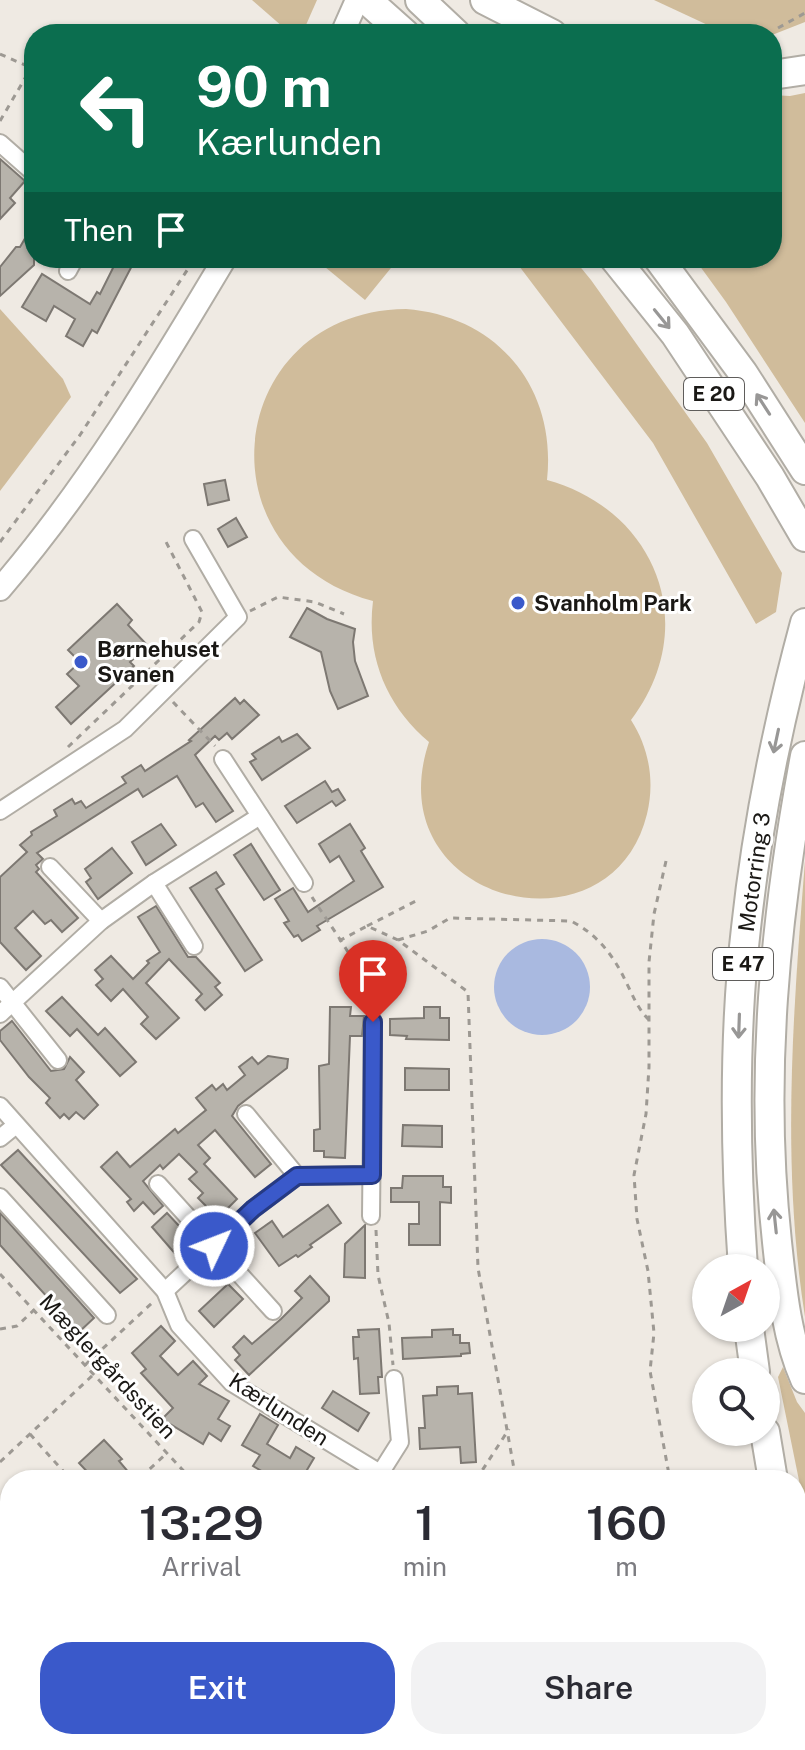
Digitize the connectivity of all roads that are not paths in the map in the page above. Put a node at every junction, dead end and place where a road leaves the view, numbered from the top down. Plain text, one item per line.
1 (357, 0) edge
2 (367, 0) edge
3 (420, 0) edge
4 (485, 0) edge
5 (346, 24) edge
6 (394, 24) edge
7 (445, 24) edge
8 (532, 24) edge
9 (805, 70) edge
10 (782, 73) edge
11 (0, 143) edge
12 (24, 164) edge
13 (219, 268) edge
14 (622, 268) edge
15 (665, 268) edge
16 (805, 470) edge
17 (805, 537) edge
18 (193, 539) dead end
19 (0, 589) edge
20 (805, 623) edge
21 (805, 756) edge
22 (223, 759) road end
23 (0, 811) edge
24 (260, 816) junction
25 (50, 867) dead end
26 (154, 883) junction
27 (304, 883) road end
28 (101, 921) junction
29 (194, 946) dead end
30 (0, 987) edge
31 (6, 1008) edge
32 (373, 1022) road end
33 (58, 1060) dead end
34 (0, 1106) edge
35 (246, 1114) dead end
36 (16, 1125) junction
37 (0, 1138) edge
38 (372, 1175) junction
39 (297, 1176) junction
40 (158, 1184) dead end
41 (0, 1197) edge
42 (371, 1216) road end
43 (214, 1246) junction
44 (742, 1254) edge
45 (165, 1291) junction
46 (273, 1311) dead end
47 (107, 1315) dead end
48 (394, 1379) road end
49 (805, 1379) edge
50 (767, 1446) edge
51 (369, 1470) edge
52 (382, 1470) edge
53 (771, 1470) edge

1 - 5 street
2 - 6 highway
3 - 7 highway
4 - 8 highway
9 - 10 highway
11 - 12 street
13 - 19 street
14 -> 17 highway, E 20
16 -> 15 highway, E 20
18 - 23 street
20 -> 44 highway, Motorring 3 / E 47
49 -> 21 highway, E 47
22 - 24 street
24 - 26 street
24 - 27 street
25 - 28 street
26 - 28 street
26 - 29 street
28 - 31 street
30 - 31 street
31 - 33 street
32 - 38 street
34 - 36 street, Kærlunden
35 - 39 street
36 - 37 street
36 - 45 street, Kærlunden
38 - 39 street
38 - 42 street
39 - 43 street
40 - 43 street
41 - 47 street
43 - 45 street
43 - 46 street
45 - 51 street, Kærlunden
48 - 52 street, Kærlunden
50 - 53 highway

